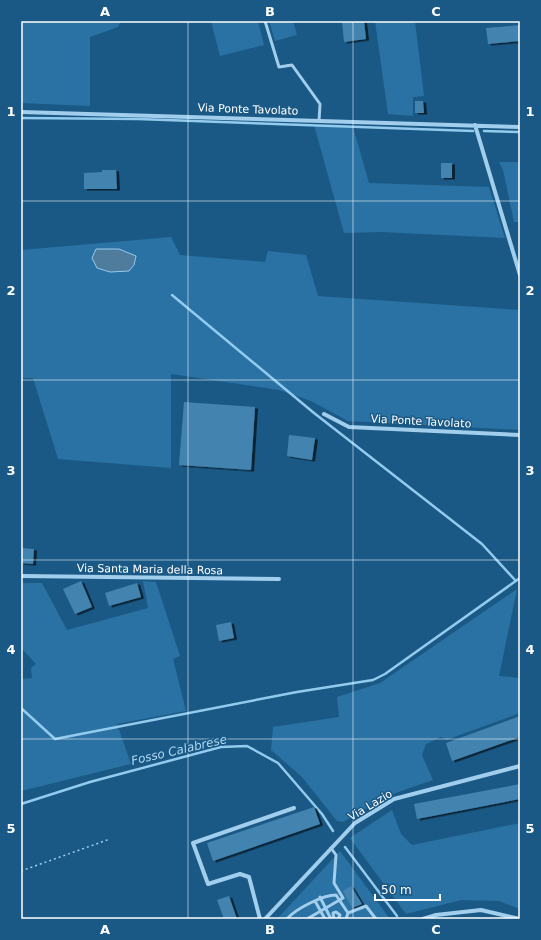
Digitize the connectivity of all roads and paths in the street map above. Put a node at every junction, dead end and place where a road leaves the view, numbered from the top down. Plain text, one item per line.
1 (265, 21) edge
2 (21, 112) edge
3 (319, 121) junction
4 (475, 126) junction
5 (520, 127) edge
6 (520, 275) edge
7 (324, 414) dead end
8 (520, 435) edge
9 (21, 576) edge
10 (279, 579) dead end
11 (520, 766) edge
12 (294, 808) dead end
13 (110, 839) dead end
14 (331, 848) junction
15 (21, 871) edge
16 (320, 897) junction
17 (339, 900) junction
18 (315, 901) junction
19 (325, 909) junction
20 (321, 912) junction
21 (348, 913) junction
22 (260, 919) edge
23 (265, 919) edge
24 (287, 919) edge
25 (307, 919) edge
26 (325, 919) edge
27 (331, 919) edge
28 (334, 919) edge
29 (338, 919) edge
30 (346, 919) edge
31 (376, 919) edge
32 (423, 919) edge
33 (520, 919) edge

1 - 3 lane
2 - 3 street, Via Ponte Tavolato
3 - 4 street, Via Ponte Tavolato
4 - 5 street, Via Ponte Tavolato
4 - 6 street
7 - 8 street, Via Ponte Tavolato
9 - 10 street, Via Santa Maria della Rosa
11 - 14 street, Via Lazio
12 - 22 street
13 - 15 path
14 - 17 lane
14 - 23 street, Via Lazio
16 - 17 lane
16 - 18 lane
16 - 19 lane
17 - 19 lane
17 - 21 lane
18 - 20 lane
18 - 24 lane
19 - 20 lane
19 - 27 lane
20 - 25 lane
20 - 26 lane
21 - 30 lane
21 - 31 lane
28 - 29 lane
32 - 33 street

